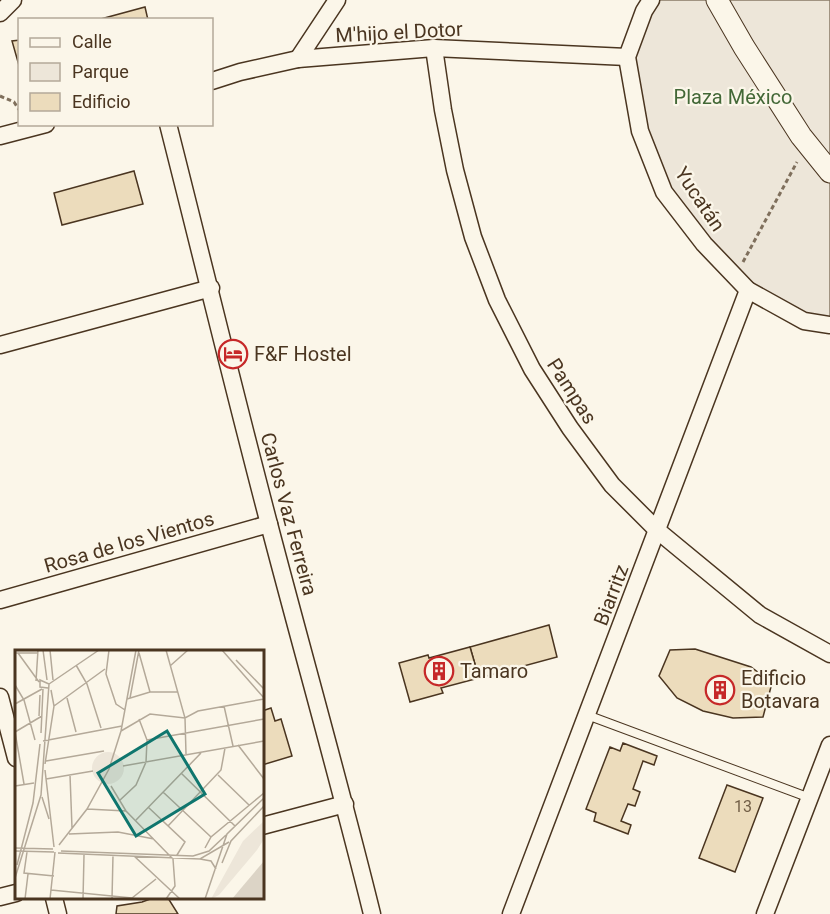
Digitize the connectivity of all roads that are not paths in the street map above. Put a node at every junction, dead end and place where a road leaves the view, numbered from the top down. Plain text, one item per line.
1 (13, 0) edge
2 (337, 0) edge
3 (651, 0) edge
4 (717, 0) edge
5 (0, 13) edge
6 (434, 48) junction
7 (627, 57) junction
8 (298, 59) junction
9 (213, 81) edge
10 (38, 126) edge
11 (169, 126) edge
12 (0, 136) edge
13 (830, 172) edge
14 (210, 288) junction
15 (748, 290) junction
16 (830, 325) edge
17 (0, 345) edge
18 (269, 524) junction
19 (658, 531) junction
20 (0, 600) edge
21 (830, 654) edge
22 (0, 697) edge
23 (587, 715) junction
24 (830, 745) edge
25 (15, 754) edge
26 (810, 798) junction
27 (345, 804) junction
28 (264, 825) edge
29 (15, 893) edge
30 (0, 897) edge
31 (54, 899) edge
32 (58, 914) edge
33 (372, 914) edge
34 (511, 914) edge
35 (765, 914) edge

1 - 5 street
2 - 8 street
3 - 7 street
4 - 13 street
6 - 7 street, M'hijo el Dotor
6 - 8 street, M'hijo el Dotor
6 - 19 street, Pampas
7 - 15 street, Yucatán
8 - 9 street, M'hijo el Dotor
10 - 12 street
11 - 14 street, Carlos Vaz Ferreira
14 - 17 street
14 - 18 street, Carlos Vaz Ferreira
15 - 16 street, Yucatán
15 - 19 street, Biarritz
18 - 20 street, Rosa de los Vientos
18 - 27 street, Carlos Vaz Ferreira
19 - 21 street, Pampas
19 - 23 street, Biarritz
22 - 25 street
23 - 26 lane
23 - 34 street, Biarritz
24 - 26 street
26 - 35 street
27 - 28 street
27 - 33 street, Carlos Vaz Ferreira
29 - 30 street
31 - 32 street

